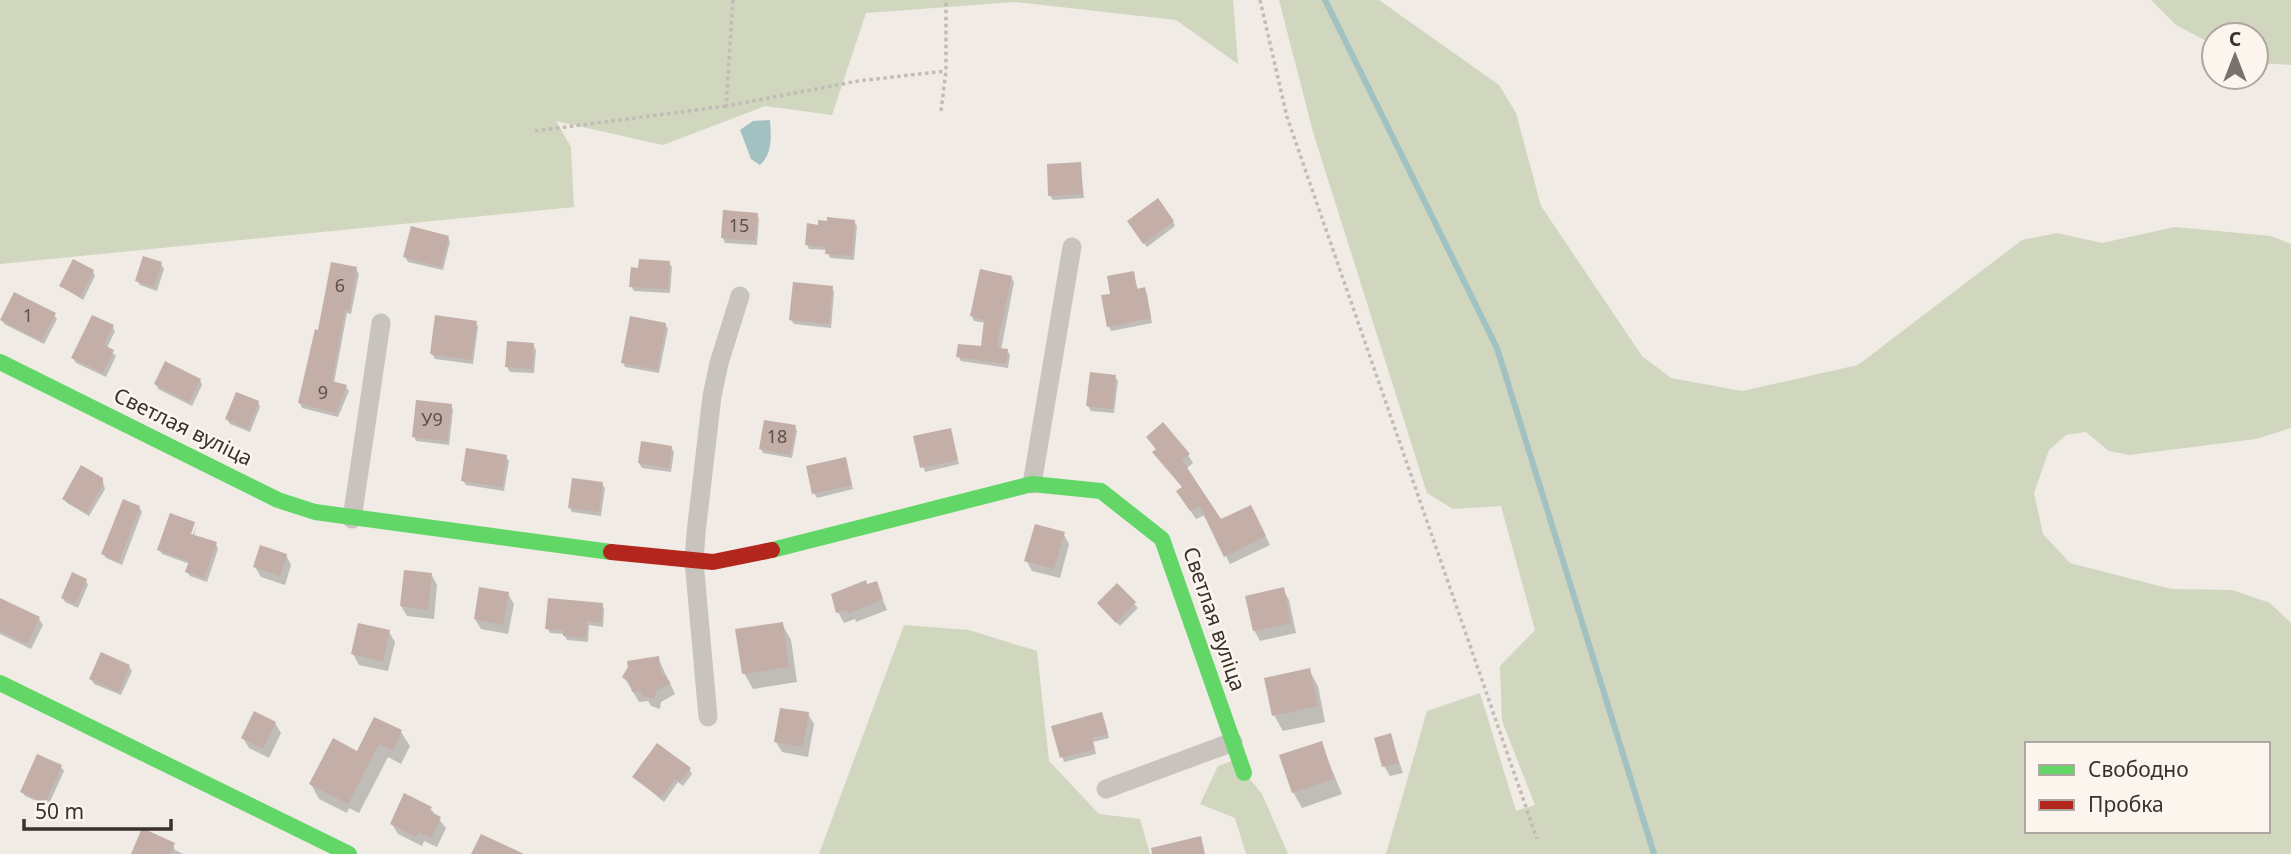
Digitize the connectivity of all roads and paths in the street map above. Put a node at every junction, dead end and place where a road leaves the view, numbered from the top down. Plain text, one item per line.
1 (733, 0) edge
2 (946, 0) edge
3 (1260, 0) edge
4 (946, 71) junction
5 (726, 106) junction
6 (941, 111) dead end
7 (535, 131) dead end
8 (1072, 247) dead end
9 (740, 296) dead end
10 (381, 323) dead end
11 (0, 362) edge
12 (1032, 484) junction
13 (352, 519) junction
14 (694, 561) junction
15 (0, 683) edge
16 (708, 717) dead end
17 (1233, 742) junction
18 (1244, 773) dead end
19 (1106, 789) dead end
20 (1537, 839) dead end
21 (349, 854) edge

1 - 5 path
2 - 4 path
3 - 20 path
4 - 5 path
4 - 6 path
5 - 7 path
8 - 12 street
9 - 14 street
10 - 13 street
11 - 13 street, Светлая вуліца
12 - 14 street, Светлая вуліца
12 - 17 street, Светлая вуліца
13 - 14 street, Светлая вуліца
14 - 16 street
15 - 21 street
17 - 18 street, Светлая вуліца
17 - 19 street

